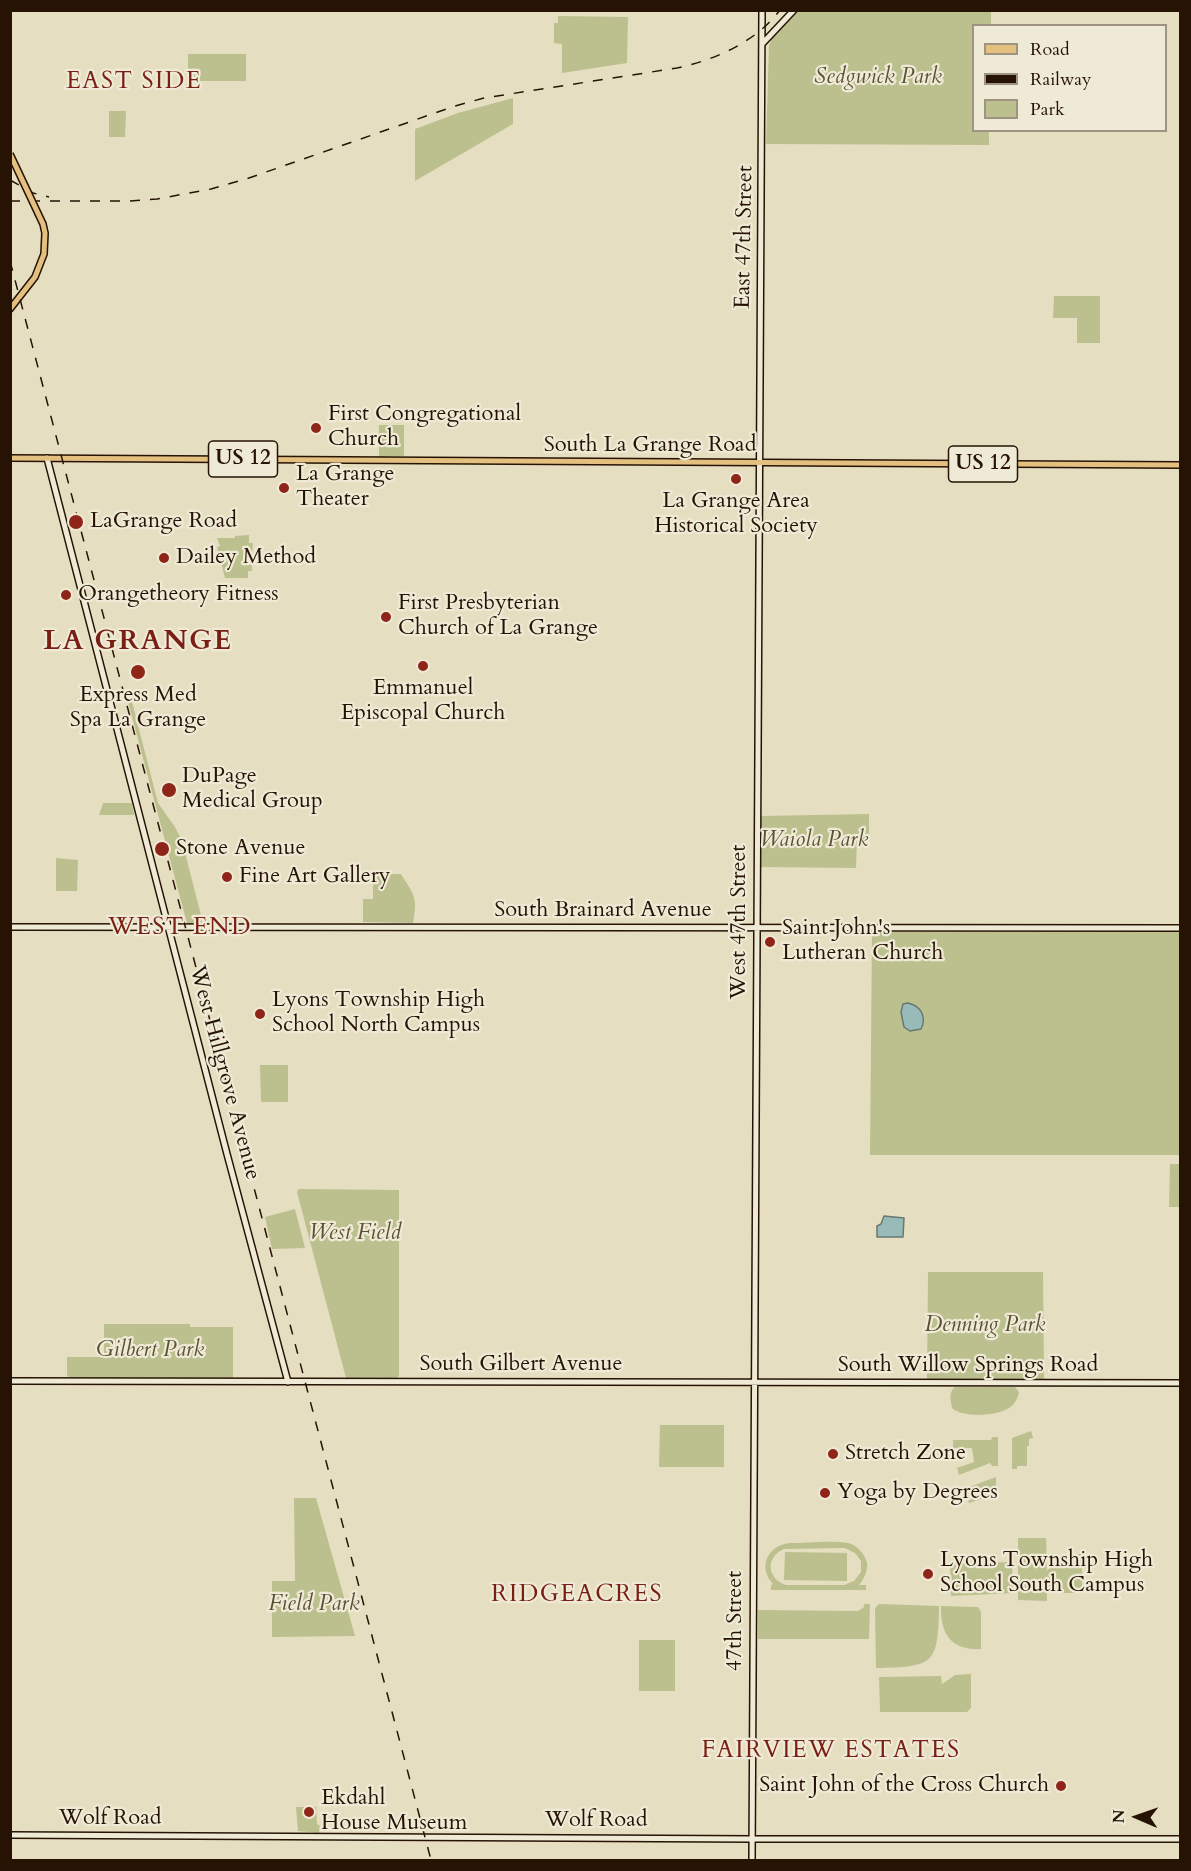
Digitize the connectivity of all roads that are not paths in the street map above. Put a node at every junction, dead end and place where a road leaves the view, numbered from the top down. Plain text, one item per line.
1 (762, 10) edge
2 (794, 10) edge
3 (762, 45) junction
4 (10, 154) edge
5 (10, 309) edge
6 (10, 458) edge
7 (47, 458) junction
8 (759, 463) junction
9 (1180, 465) edge
10 (10, 927) edge
11 (169, 927) junction
12 (757, 928) junction
13 (1180, 928) edge
14 (10, 1381) edge
15 (288, 1382) junction
16 (755, 1382) junction
17 (1180, 1383) edge
18 (10, 1835) edge
19 (752, 1839) junction
20 (1180, 1839) edge
21 (752, 1860) edge

1 - 3 street, East 47th Street
2 - 3 street
3 - 8 street, East 47th Street
4 - 5 main road, bridge
6 - 7 main road, US 12
7 - 8 main road, South La Grange Road / US 12
7 - 11 street, West Hillgrove Avenue
8 - 9 main road, South La Grange Road / US 12
8 - 12 street, West 47th Street
10 - 11 street, South Brainard Avenue
11 - 12 street, South Brainard Avenue
11 - 15 street, West Hillgrove Avenue
12 - 13 street, South Brainard Avenue
12 - 16 street, West 47th Street
14 - 15 street, South Gilbert Avenue
15 - 16 street, South Gilbert Avenue
16 - 17 street, South Willow Springs Road
16 - 19 street, 47th Street
18 - 19 street, Wolf Road
19 - 20 street, Wolf Road
19 - 21 street, 47th Street

